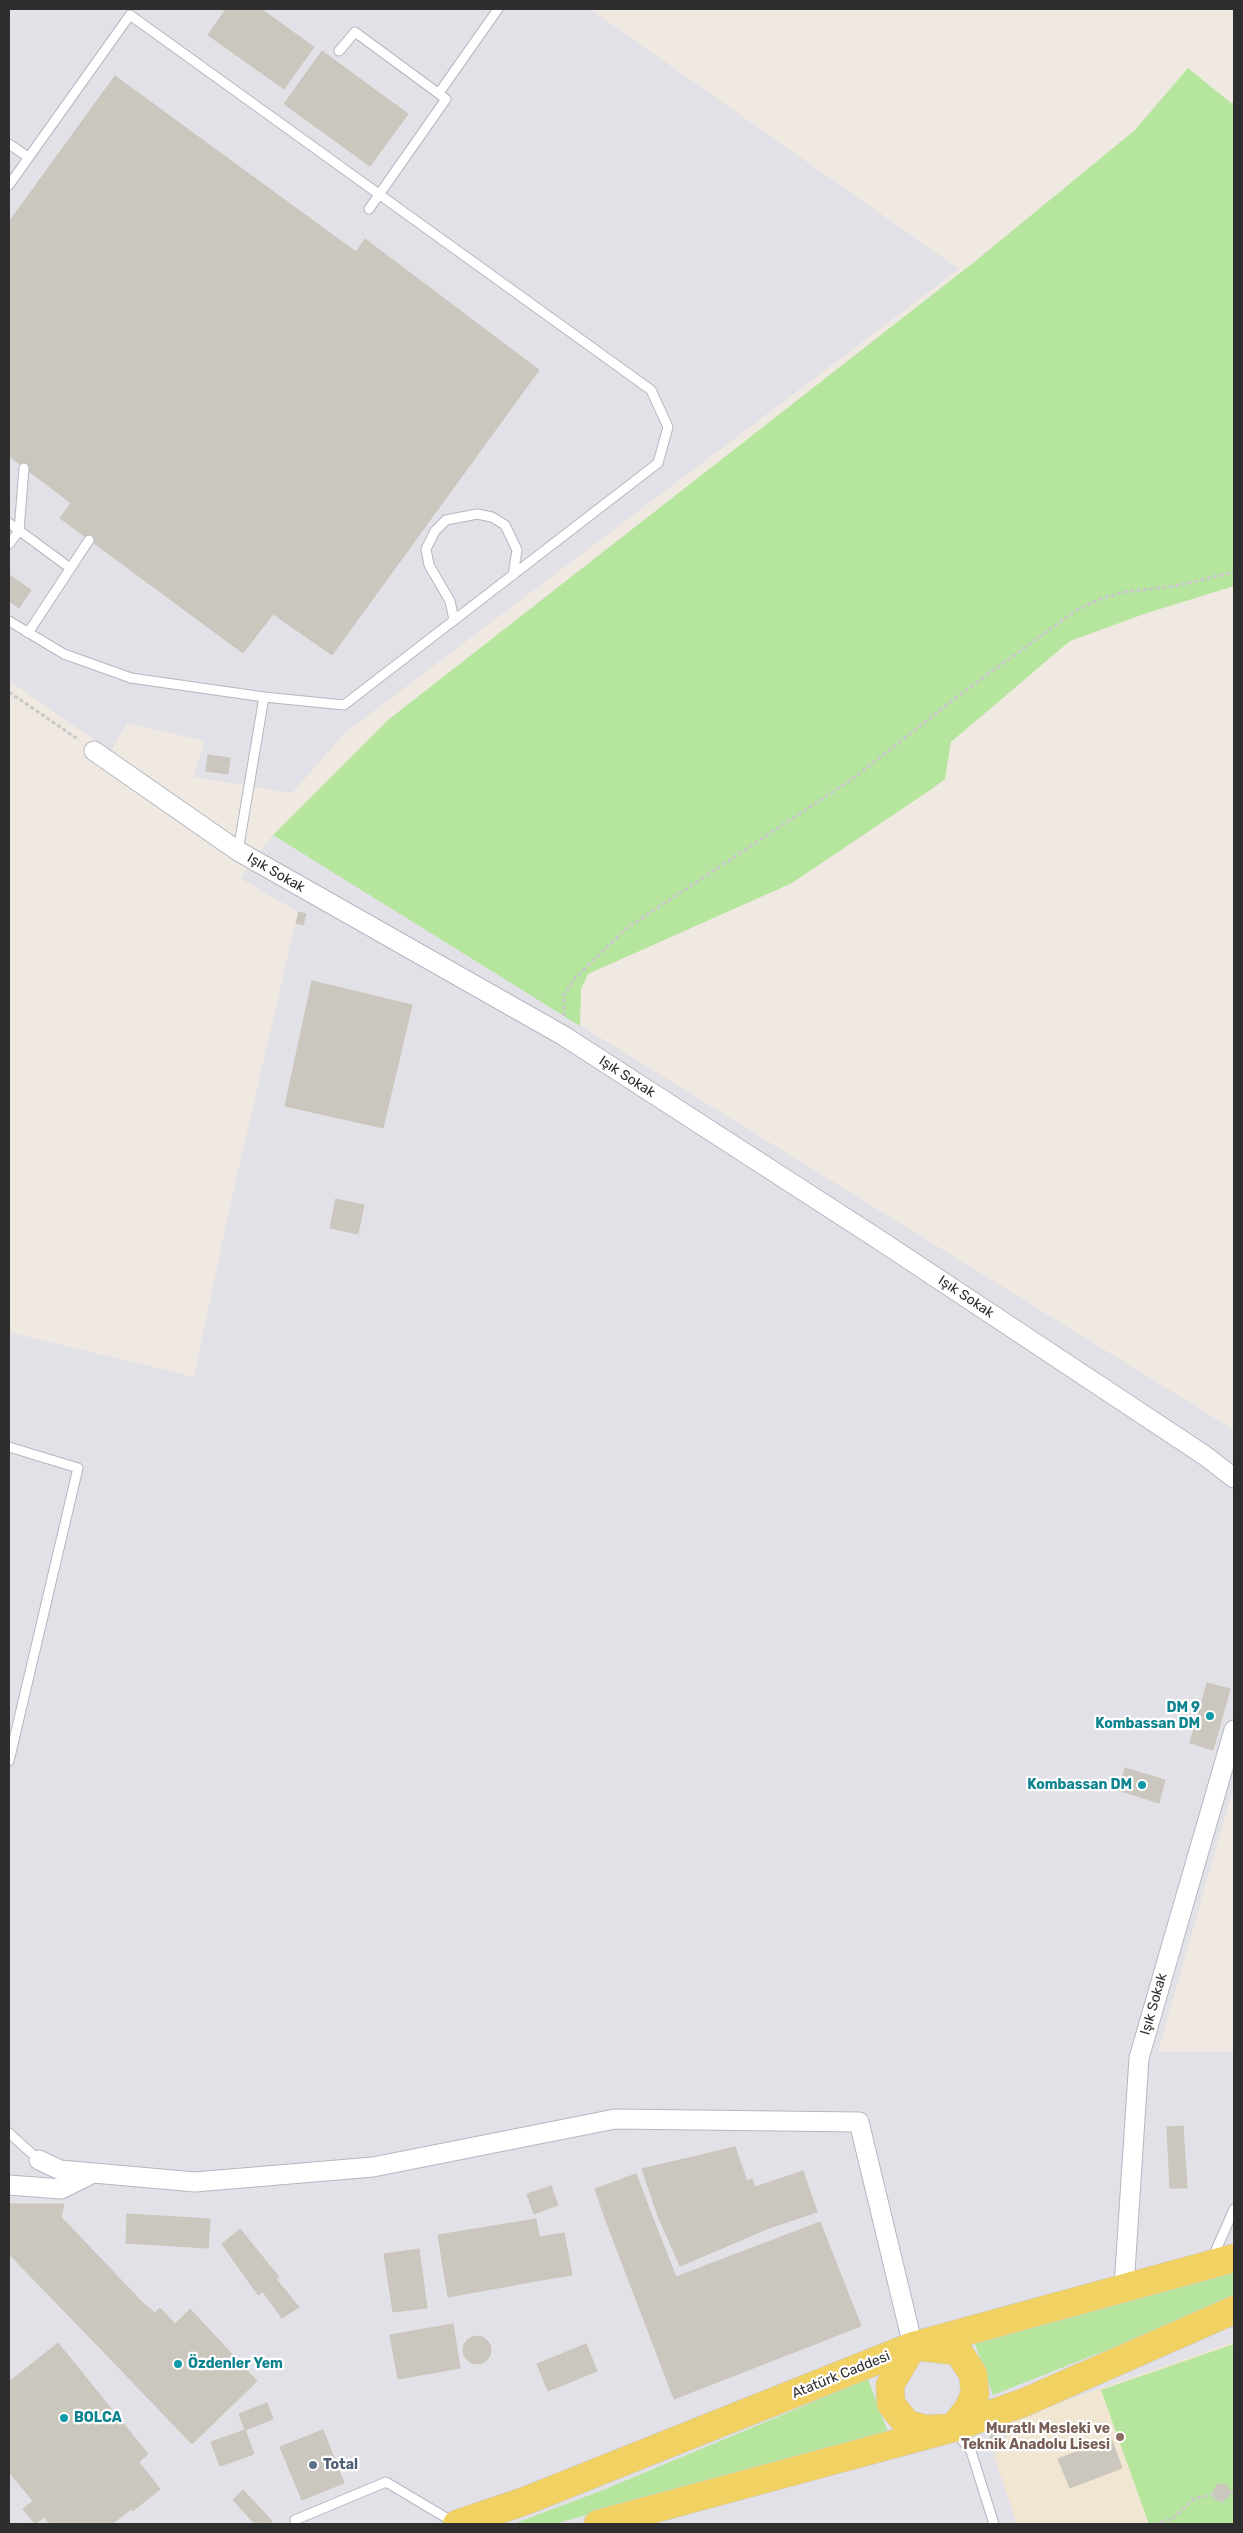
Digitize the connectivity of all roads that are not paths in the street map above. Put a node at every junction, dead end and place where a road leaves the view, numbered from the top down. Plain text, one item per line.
1 (498, 9) edge
2 (128, 12) edge
3 (339, 51) dead end
4 (439, 93) junction
5 (9, 144) edge
6 (28, 157) junction
7 (9, 185) edge
8 (379, 194) junction
9 (369, 209) dead end
10 (24, 468) dead end
11 (9, 524) edge
12 (19, 531) junction
13 (89, 540) dead end
14 (9, 544) edge
15 (70, 568) junction
16 (513, 575) junction
17 (454, 620) junction
18 (9, 621) edge
19 (28, 633) junction
20 (264, 697) junction
21 (94, 751) road end
22 (238, 851) junction
23 (9, 1446) edge
24 (1234, 1478) edge
25 (1234, 1730) edge
26 (9, 1761) edge
27 (9, 2133) edge
28 (39, 2160) joint
29 (93, 2173) junction
30 (9, 2185) edge
31 (1234, 2208) edge
32 (1222, 2262) edge
33 (1124, 2287) junction
34 (1234, 2310) edge
35 (913, 2346) junction
36 (953, 2428) junction
37 (296, 2524) edge
38 (458, 2524) edge
39 (598, 2524) edge
40 (994, 2524) edge

1 - 4 lane
2 - 6 lane
2 - 8 lane
3 - 4 lane
4 - 8 lane
5 - 6 lane
6 - 7 lane
8 - 9 lane
8 - 16 lane
10 - 12 lane
11 - 12 lane
12 - 14 lane
12 - 15 lane
13 - 15 lane
15 - 19 lane
16 - 17 lane
16 - 17 lane
17 - 20 lane
18 - 19 lane
19 - 20 lane
20 - 22 lane
21 - 22 street, Işık Sokak
22 - 24 street, Işık Sokak
23 - 26 lane
25 - 33 street, Işık Sokak
27 - 28 lane
28 - 29 street
29 - 30 street
29 - 35 street
31 - 32 lane
32 - 33 main road, Atatürk Caddesi
33 - 35 main road, Atatürk Caddesi
34 - 36 main road
35 - 36 main road
35 - 36 main road
35 - 38 main road, Atatürk Caddesi
36 - 39 main road
36 - 40 lane
37 - 38 lane

